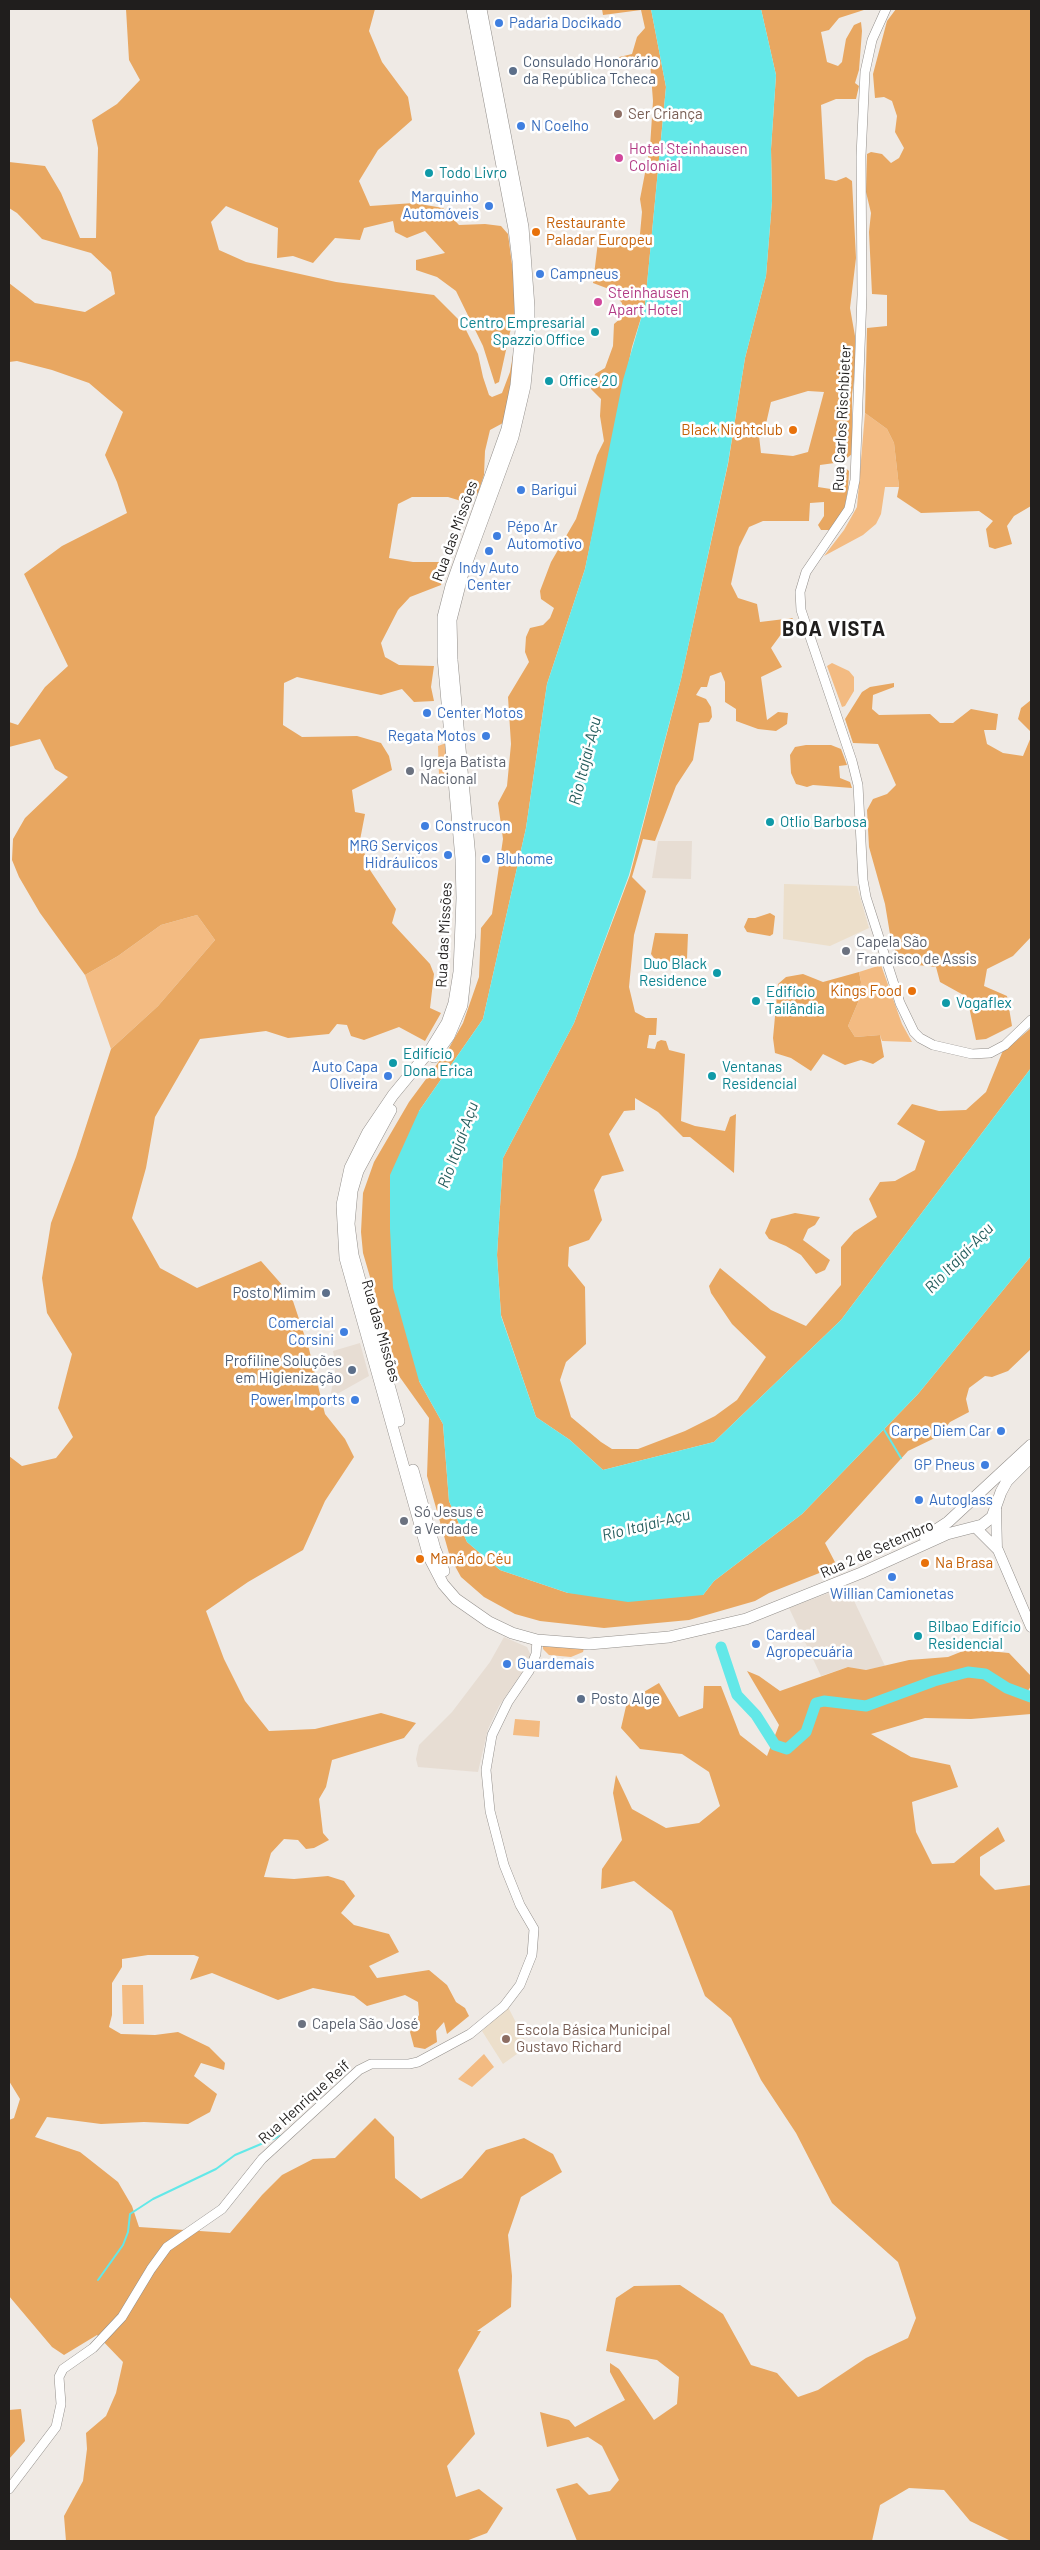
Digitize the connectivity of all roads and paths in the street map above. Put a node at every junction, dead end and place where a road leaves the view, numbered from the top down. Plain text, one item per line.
1 (472, 9) edge
2 (481, 9) edge
3 (886, 9) edge
4 (504, 174) junction
5 (515, 181) junction
6 (1031, 1020) edge
7 (1031, 1445) edge
8 (1031, 1457) edge
9 (980, 1494) junction
10 (965, 1508) junction
11 (996, 1509) junction
12 (975, 1527) junction
13 (998, 1550) junction
14 (701, 1627) junction
15 (1031, 1627) edge
16 (537, 1636) junction
17 (9, 2489) edge

1 - 4 main road, Rua das Missões
2 - 5 main road, Rua das Missões
3 - 6 street, Rua Carlos Rischbieter
4 - 5 main road
4 - 16 main road, Rua das Missões
5 - 16 main road, Rua das Missões
7 - 9 main road, Rua 2 de Setembro
8 - 11 main road, Rua 2 de Setembro
9 - 10 main road, Rua 2 de Setembro
9 - 11 main road
10 - 12 main road
10 - 14 main road, Rua 2 de Setembro
11 - 12 main road, Rua 2 de Setembro
11 - 13 main road
12 - 13 main road
12 - 14 main road, Rua 2 de Setembro
13 - 15 main road
14 - 16 main road, Rua das Missões
16 - 17 street, Rua Henrique Reif

